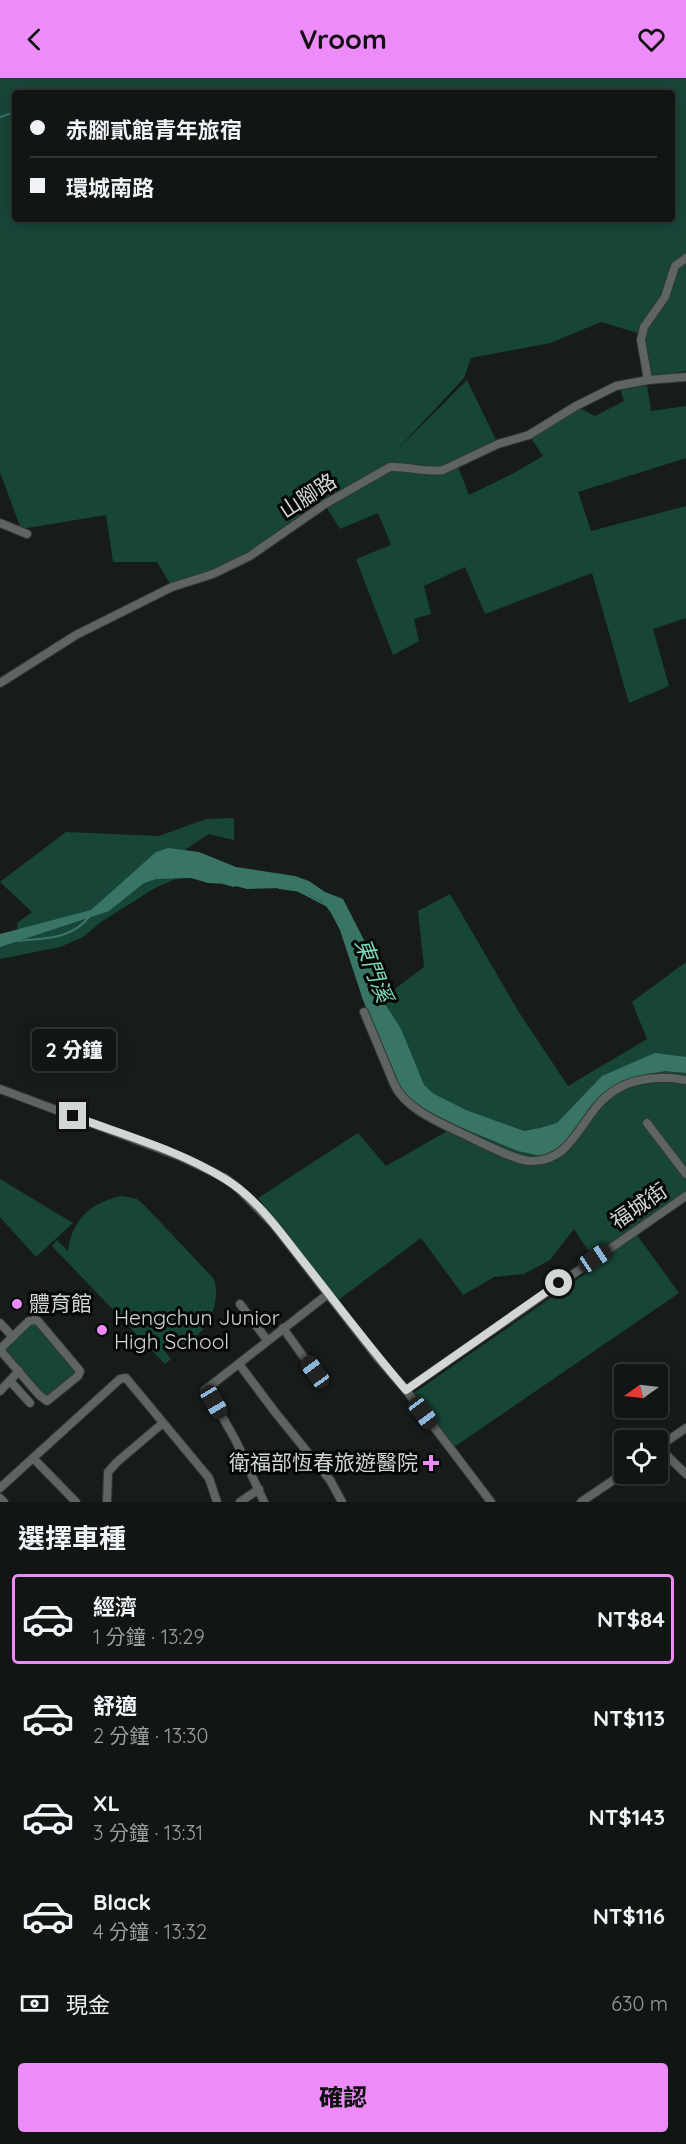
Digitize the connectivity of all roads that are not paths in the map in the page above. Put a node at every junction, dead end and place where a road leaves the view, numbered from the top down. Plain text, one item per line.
1 (686, 258) edge
2 (686, 377) edge
3 (648, 380) junction
4 (0, 523) edge
5 (27, 534) dead end
6 (0, 683) edge
7 (364, 1012) dead end
8 (686, 1080) edge
9 (0, 1089) edge
10 (647, 1123) dead end
11 (686, 1174) edge
12 (686, 1196) edge
13 (328, 1293) junction
14 (240, 1304) dead end
15 (0, 1323) edge
16 (283, 1328) junction
17 (13, 1337) junction
18 (267, 1340) junction
19 (0, 1349) edge
20 (239, 1364) junction
21 (19, 1371) junction
22 (315, 1372) dead end
23 (10, 1381) junction
24 (406, 1390) junction
25 (0, 1391) edge
26 (39, 1395) junction
27 (164, 1423) junction
28 (686, 1428) edge
29 (668, 1440) edge
30 (668, 1457) edge
31 (33, 1458) junction
32 (686, 1474) edge
33 (614, 1480) edge
34 (0, 1488) edge
35 (259, 1489) junction
36 (0, 1497) edge
37 (4, 1502) edge
38 (76, 1502) edge
39 (107, 1502) edge
40 (217, 1502) edge
41 (240, 1502) edge
42 (264, 1502) edge
43 (342, 1502) edge
44 (491, 1502) edge
45 (581, 1502) edge

1 - 3 street
2 - 3 street, 山腳路
3 - 6 street, 山腳路
4 - 5 street
7 - 8 street
9 - 13 street
10 - 11 street
12 - 24 street, 福城街
13 - 16 street
13 - 24 street
14 - 18 street
15 - 17 street
16 - 18 street
16 - 22 street
17 - 19 street
17 - 26 street
18 - 20 street
19 - 21 street
20 - 35 street
20 - 43 street
21 - 23 street
21 - 26 street
23 - 25 street
23 - 26 street
24 - 44 street
27 - 31 street
27 - 39 street
27 - 40 street
28 - 29 street
30 - 32 street
31 - 34 street
31 - 38 street
33 - 45 street
35 - 41 street
35 - 42 street
36 - 37 street

